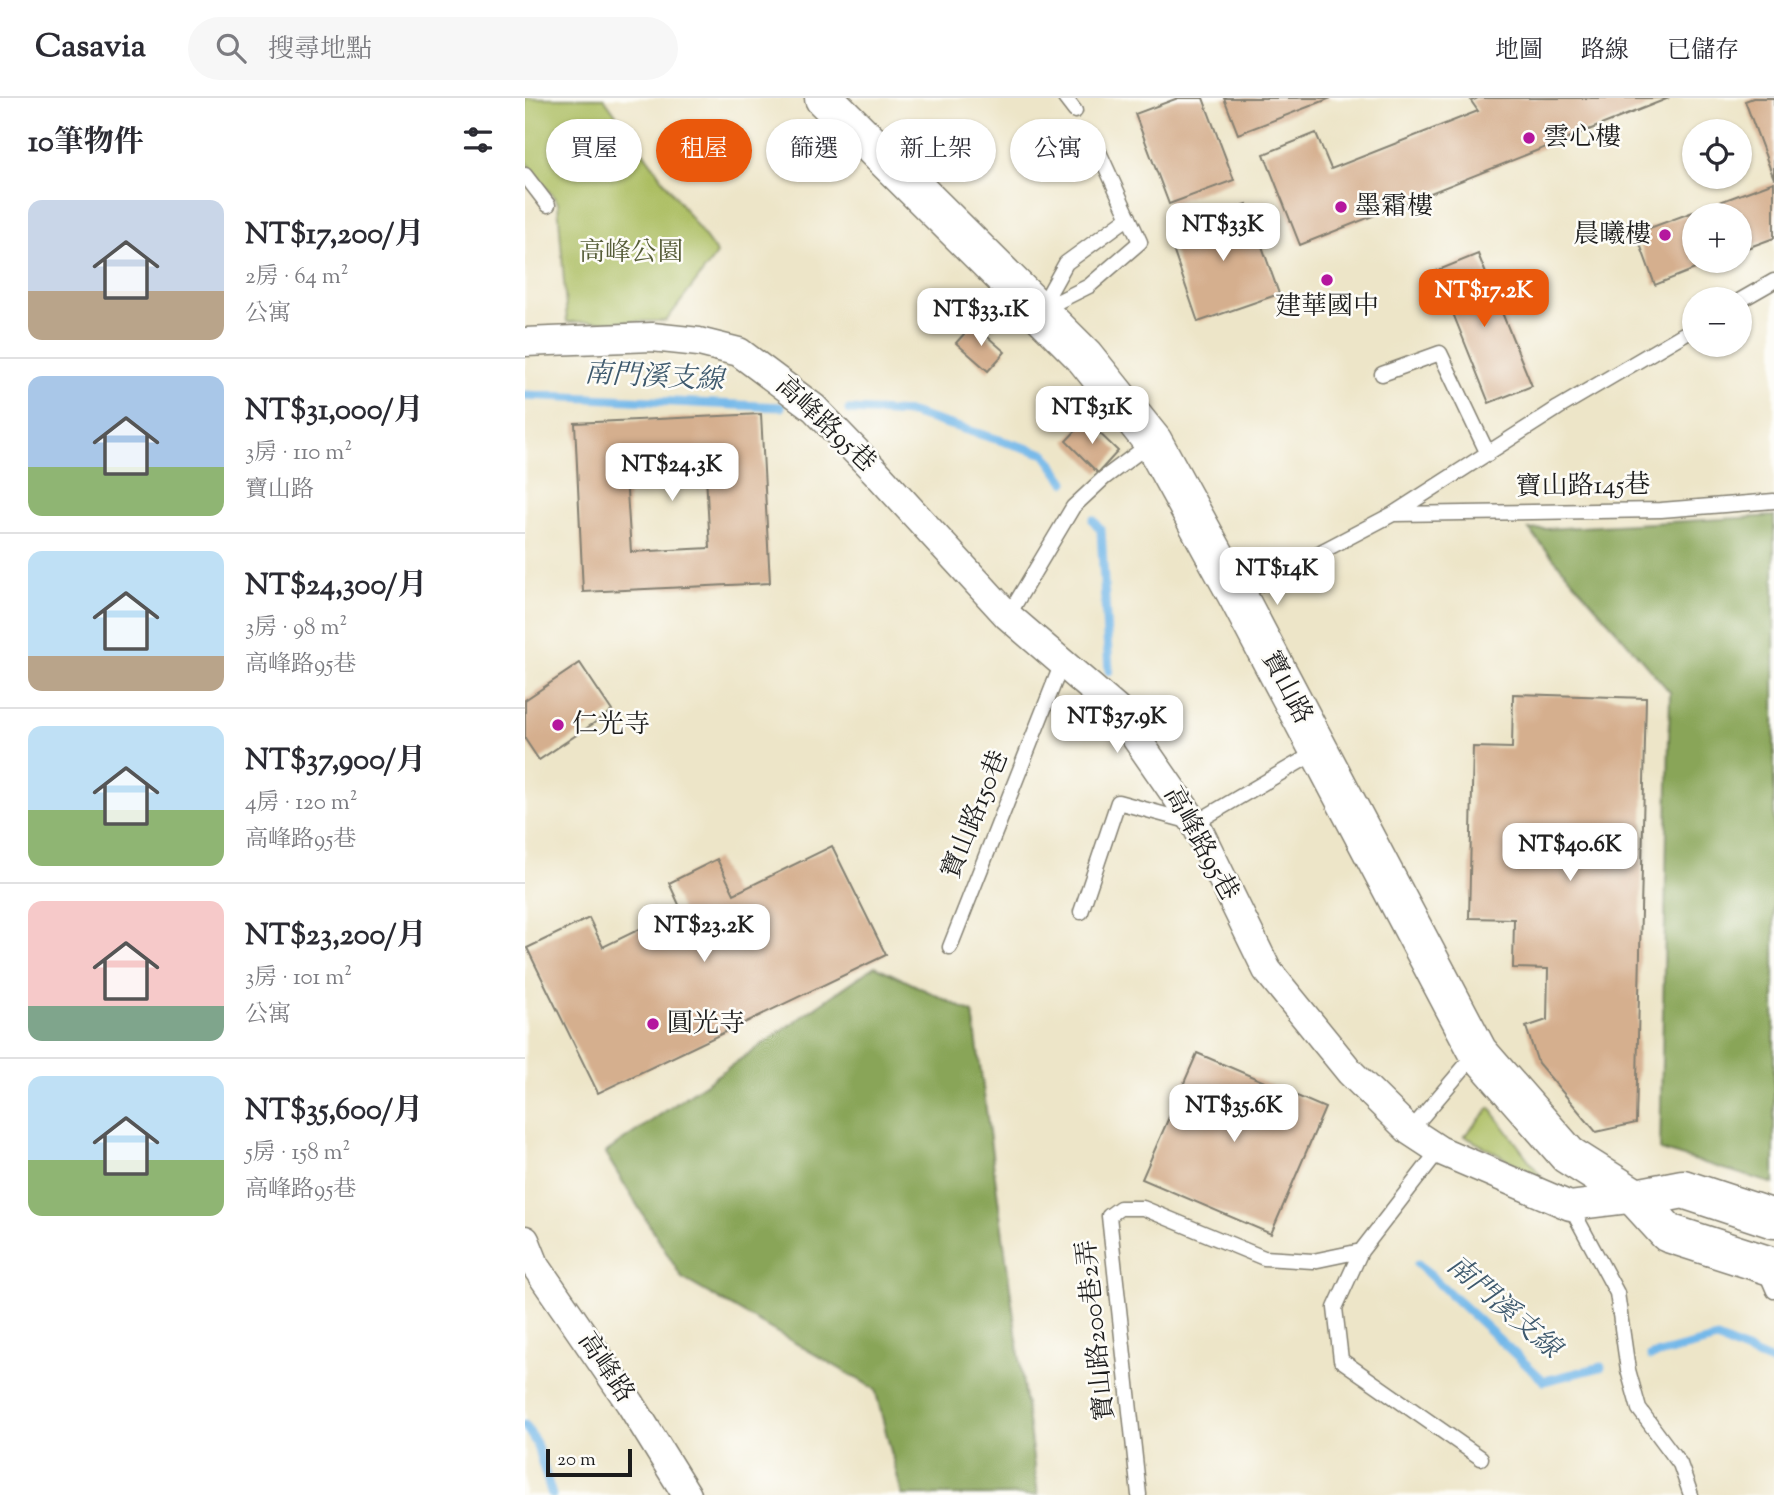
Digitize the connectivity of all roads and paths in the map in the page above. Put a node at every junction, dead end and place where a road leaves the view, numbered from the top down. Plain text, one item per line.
1 (824, 98) edge
2 (1065, 98) edge
3 (1075, 111) dead end
4 (1106, 167) edge
5 (525, 175) edge
6 (548, 205) dead end
7 (1129, 217) junction
8 (1774, 281) edge
9 (1752, 294) edge
10 (1034, 319) junction
11 (1682, 335) edge
12 (525, 342) edge
13 (1382, 374) dead end
14 (1153, 442) junction
15 (1487, 454) junction
16 (1774, 501) edge
17 (1393, 514) junction
18 (1237, 595) junction
19 (1008, 616) junction
20 (1062, 663) junction
21 (1319, 751) junction
22 (1195, 824) junction
23 (1081, 912) dead end
24 (950, 947) dead end
25 (1478, 1052) junction
26 (1410, 1131) junction
27 (1439, 1150) junction
28 (1636, 1198) junction
29 (1570, 1206) junction
30 (1774, 1219) edge
31 (525, 1240) edge
32 (1361, 1251) junction
33 (1770, 1274) edge
34 (1481, 1458) dead end
35 (687, 1495) edge
36 (1139, 1495) edge
37 (1691, 1495) edge

1 - 10 street, 寶山路
2 - 3 lane
4 - 7 lane
5 - 6 lane
7 - 10 lane
7 - 10 lane
8 - 9 lane
10 - 14 street, 寶山路
11 - 15 lane, 寶山路145巷
12 - 19 street, 高峰路95巷
13 - 15 lane
14 - 18 street, 寶山路
14 - 19 lane
15 - 17 lane, 寶山路145巷
16 - 17 lane, 寶山路145巷
17 - 18 lane, 寶山路145巷
18 - 21 street, 寶山路
19 - 20 street, 高峰路95巷
20 - 22 street, 高峰路95巷
20 - 24 lane, 寶山路150巷
21 - 22 lane
21 - 25 street, 寶山路
22 - 23 lane
22 - 26 street, 高峰路95巷
25 - 26 lane
25 - 28 street, 寶山路
26 - 27 street, 高峰路95巷
27 - 29 street, 高峰路95巷
27 - 32 lane
28 - 29 street
28 - 30 street
28 - 33 street, 寶山路
29 - 37 lane
31 - 35 street, 高峰路
32 - 34 lane
32 - 36 lane, 寶山路200巷2弄

